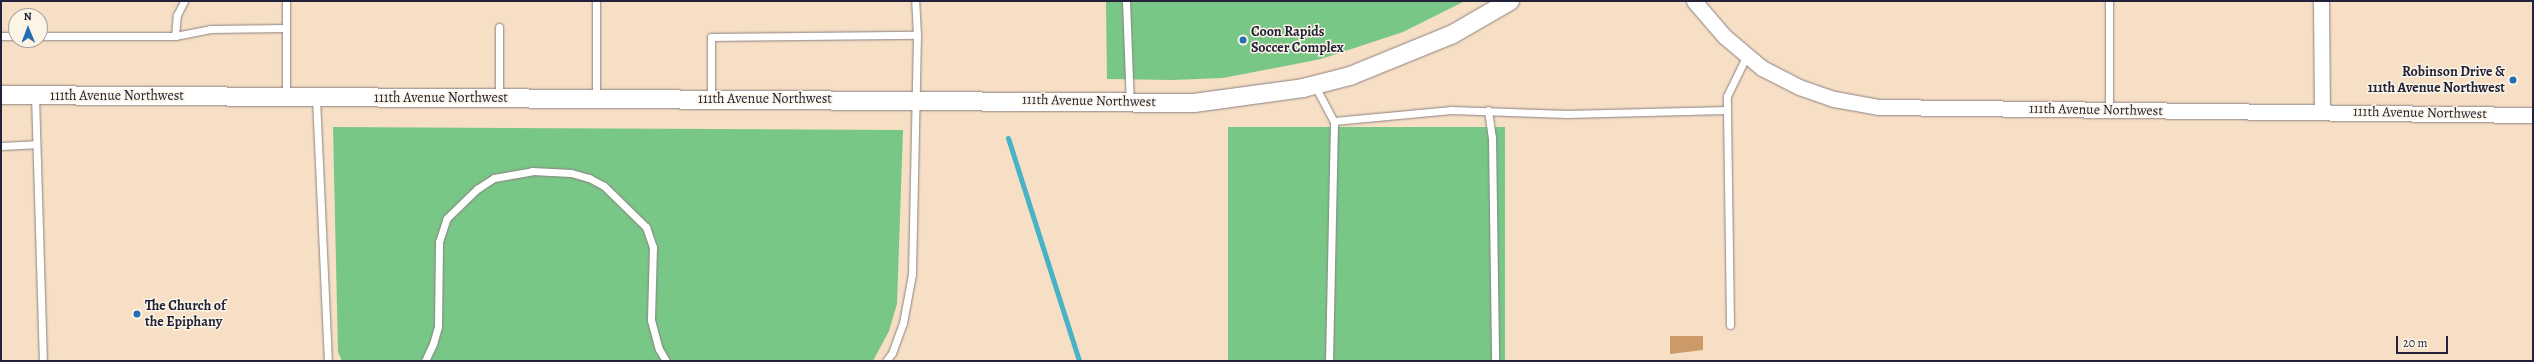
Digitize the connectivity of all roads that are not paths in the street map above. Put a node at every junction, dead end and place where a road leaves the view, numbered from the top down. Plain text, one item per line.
1 (184, 1) edge
2 (286, 1) edge
3 (596, 1) edge
4 (915, 1) edge
5 (1126, 1) edge
6 (1510, 1) edge
7 (1694, 1) edge
8 (2108, 1) edge
9 (2320, 1) edge
10 (499, 27) dead end
11 (286, 28) junction
12 (917, 35) junction
13 (48, 36) edge
14 (176, 36) junction
15 (1746, 57) junction
16 (1315, 85) junction
17 (1, 95) edge
18 (35, 95) junction
19 (286, 97) junction
20 (316, 98) junction
21 (499, 98) junction
22 (596, 99) junction
23 (711, 99) junction
24 (913, 99) junction
25 (1130, 103) junction
26 (1488, 110) junction
27 (1727, 110) junction
28 (2109, 110) junction
29 (2322, 112) junction
30 (2533, 115) edge
31 (1334, 121) junction
32 (36, 144) junction
33 (1, 146) edge
34 (1730, 325) dead end
35 (43, 361) edge
36 (328, 361) edge
37 (425, 361) edge
38 (666, 361) edge
39 (886, 361) edge
40 (1329, 361) edge
41 (1494, 361) edge

1 - 14 lane
2 - 11 lane
3 - 22 lane
4 - 12 lane
5 - 25 lane
6 - 16 street, 111th Avenue Northwest
7 - 15 street, 111th Avenue Northwest
8 - 28 lane
9 - 29 street
10 - 21 lane
11 - 14 lane
11 - 19 lane
12 - 23 lane
12 - 24 lane
13 - 14 lane
15 - 27 lane
15 - 28 street, 111th Avenue Northwest
16 - 25 street, 111th Avenue Northwest
16 - 31 lane
17 - 18 street, 111th Avenue Northwest
18 - 19 street, 111th Avenue Northwest
18 - 32 lane
19 - 20 street, 111th Avenue Northwest
20 - 21 street, 111th Avenue Northwest
20 - 36 lane
21 - 22 street, 111th Avenue Northwest
22 - 23 street, 111th Avenue Northwest
23 - 24 street, 111th Avenue Northwest
24 - 25 street, 111th Avenue Northwest
24 - 39 lane
26 - 27 lane
26 - 31 lane
26 - 41 lane
27 - 34 lane
28 - 29 street, 111th Avenue Northwest
29 - 30 street, 111th Avenue Northwest
31 - 40 lane
32 - 33 lane
32 - 35 lane
37 - 38 lane

